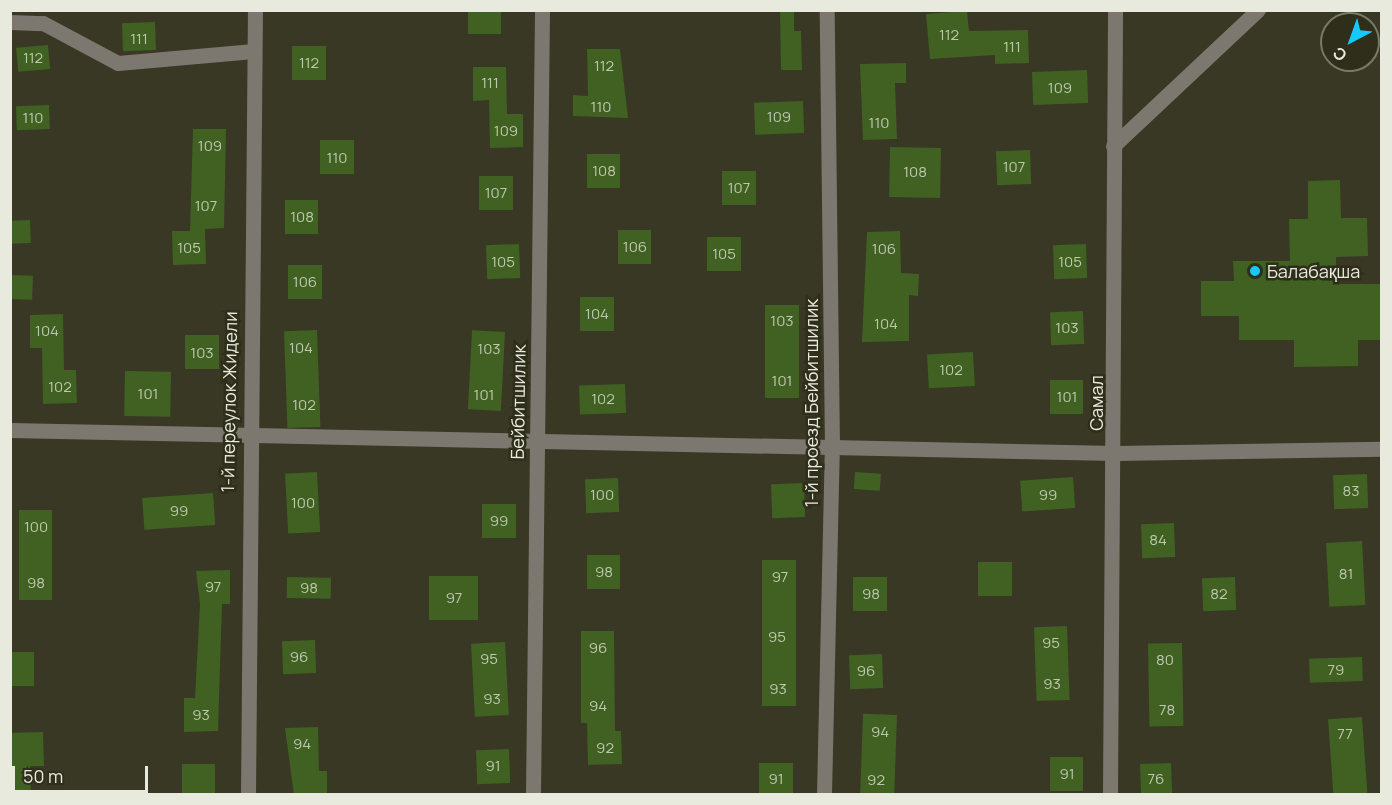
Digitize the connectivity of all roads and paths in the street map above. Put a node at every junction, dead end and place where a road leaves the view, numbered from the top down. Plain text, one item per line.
1 (255, 10) edge
2 (542, 10) edge
3 (827, 10) edge
4 (1115, 10) edge
5 (1258, 10) edge
6 (10, 22) edge
7 (253, 51) junction
8 (1113, 146) junction
9 (10, 430) edge
10 (248, 432) junction
11 (538, 437) junction
12 (832, 447) junction
13 (1382, 449) edge
14 (1116, 453) junction
15 (248, 795) edge
16 (533, 795) edge
17 (824, 795) edge
18 (1110, 795) edge

1 - 7 street, 1-й переулок Жидели
2 - 11 street, Бейбитшилик
3 - 12 street, 1-й проезд Бейбитшилик
4 - 8 street, Самал
5 - 8 street
6 - 7 street
7 - 10 street, 1-й переулок Жидели
8 - 14 street, Самал
9 - 10 street
10 - 11 street
10 - 15 street, 1-й переулок Жидели
11 - 12 street
11 - 16 street, Бейбитшилик
12 - 14 street
12 - 17 street, 1-й проезд Бейбитшилик
13 - 14 street
14 - 18 street, Самал

